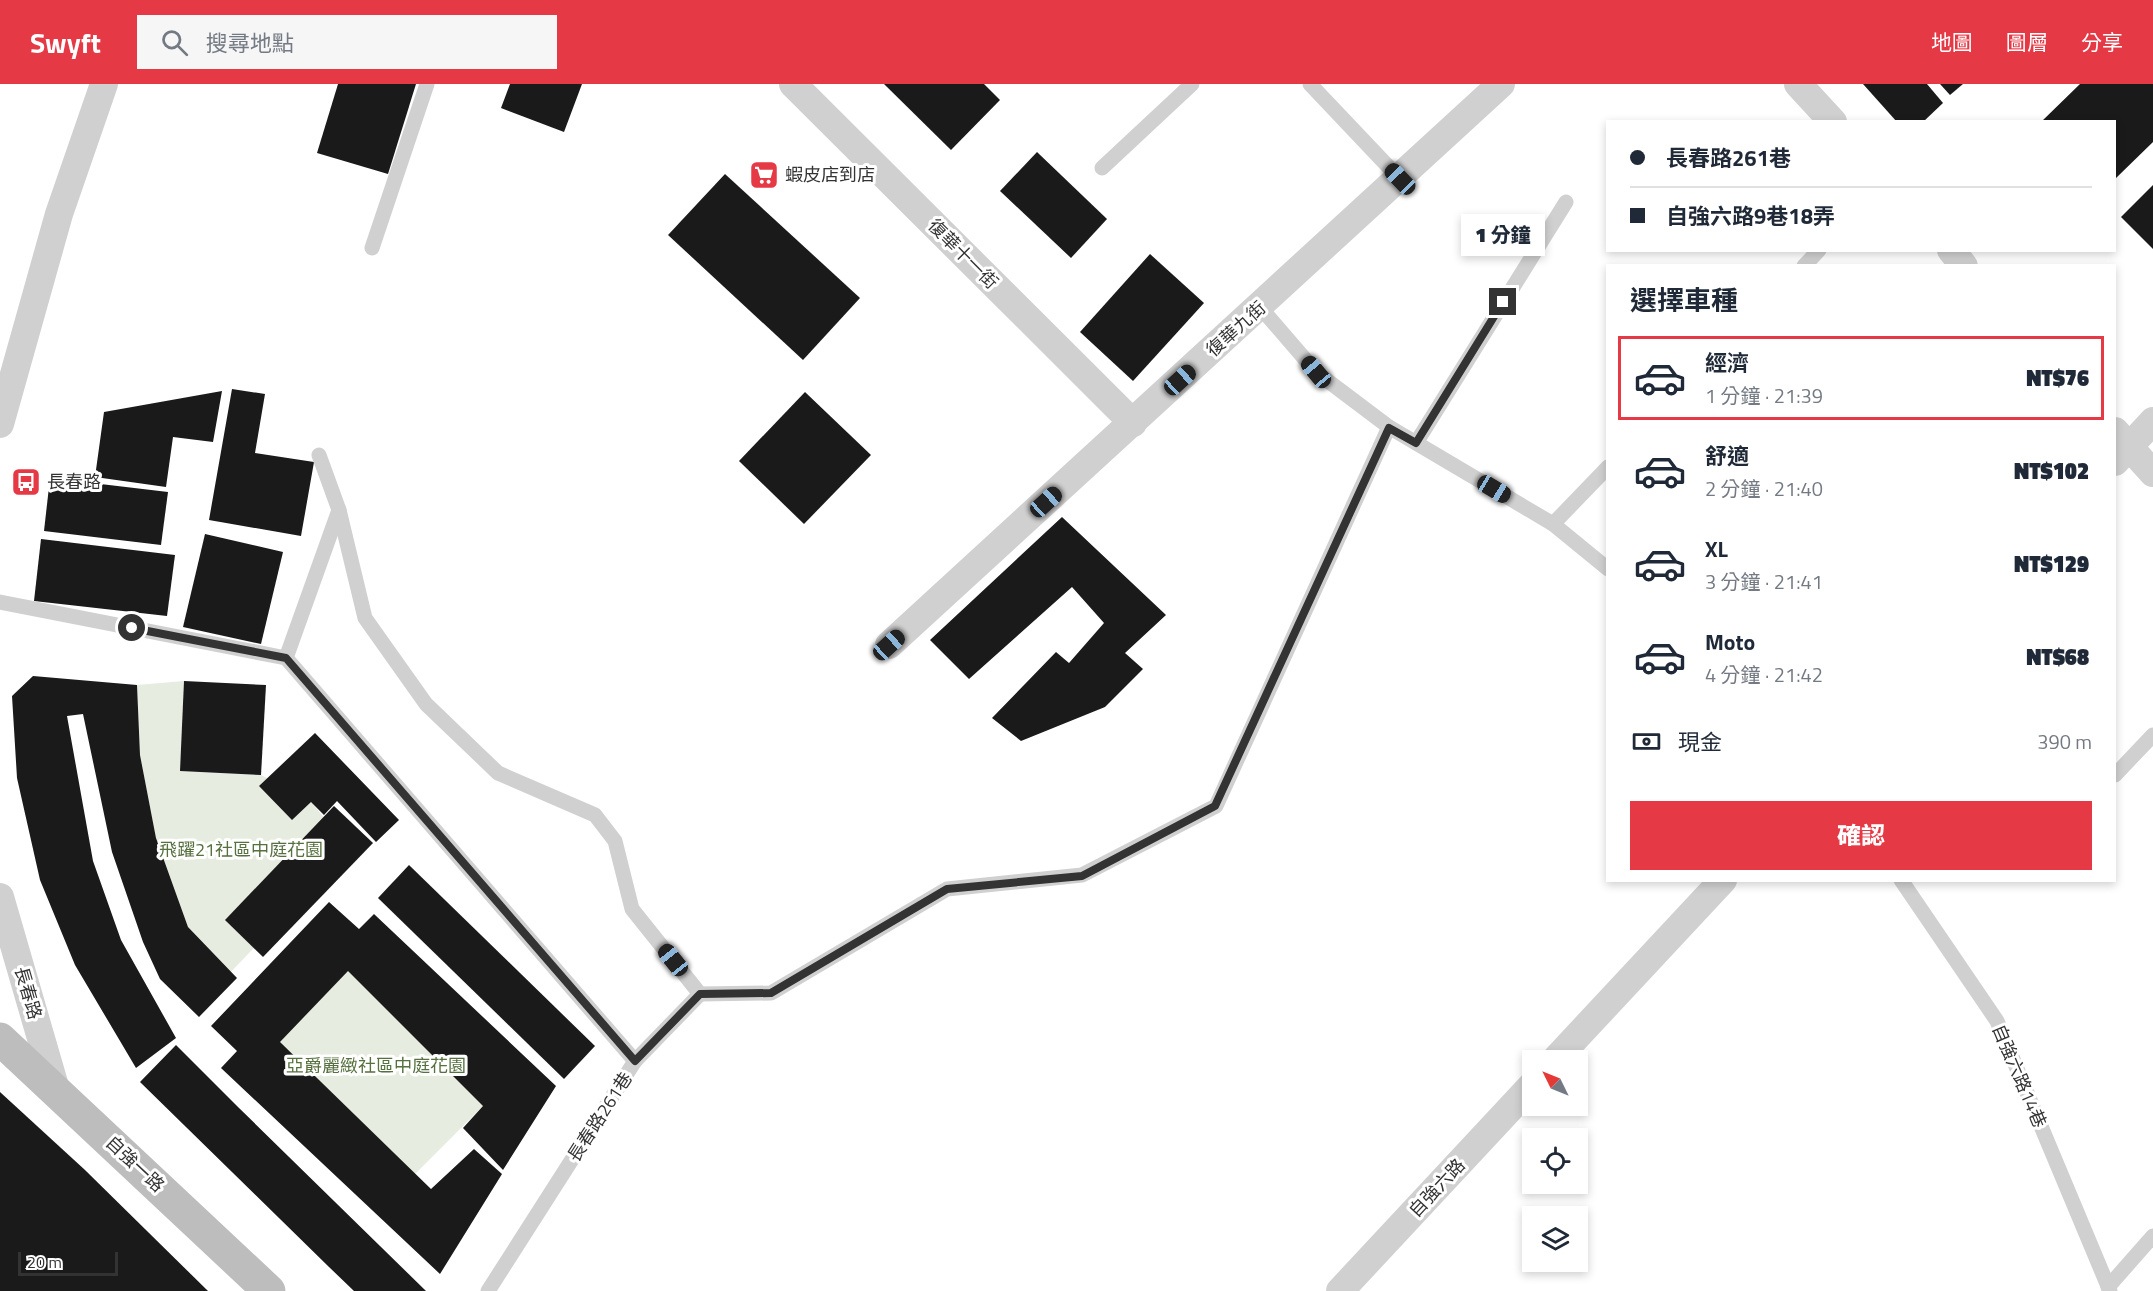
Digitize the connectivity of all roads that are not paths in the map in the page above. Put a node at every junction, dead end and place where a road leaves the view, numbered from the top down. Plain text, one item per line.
1 (104, 84) edge
2 (427, 84) edge
3 (793, 84) edge
4 (1192, 84) edge
5 (1310, 84) edge
6 (1501, 84) edge
7 (1798, 84) edge
8 (1831, 120) edge
9 (1102, 168) dead end
10 (1400, 179) junction
11 (1566, 202) dead end
12 (372, 248) dead end
13 (1817, 252) edge
14 (1953, 252) edge
15 (1806, 264) edge
16 (1962, 264) edge
17 (1260, 307) junction
18 (2153, 421) edge
19 (1133, 423) junction
20 (0, 424) edge
21 (1389, 428) junction
22 (1416, 443) junction
23 (2120, 447) edge
24 (319, 455) dead end
25 (1606, 469) edge
26 (2153, 473) edge
27 (339, 510) junction
28 (1553, 524) junction
29 (1606, 567) edge
30 (0, 602) edge
31 (889, 645) dead end
32 (286, 658) junction
33 (2153, 735) edge
34 (2116, 774) edge
35 (1720, 882) edge
36 (1902, 882) edge
37 (0, 897) edge
38 (700, 994) junction
39 (0, 1039) edge
40 (1564, 1050) edge
41 (635, 1061) junction
42 (56, 1090) junction
43 (1522, 1096) edge
44 (2153, 1236) edge
45 (2109, 1289) edge
46 (269, 1291) edge
47 (488, 1291) edge
48 (1340, 1291) edge

1 - 20 street
2 - 12 lane
3 - 19 street, 復華十一街
4 - 9 lane
5 - 10 lane
6 - 10 street, 復華九街
7 - 8 street
10 - 17 street, 復華九街
11 - 22 lane
13 - 15 lane
14 - 16 street
17 - 19 street, 復華九街
17 - 21 lane
18 - 23 street
19 - 31 street, 復華九街
21 - 22 lane
21 - 38 lane
22 - 28 lane
23 - 26 street
24 - 27 lane
25 - 28 lane
27 - 32 lane
27 - 38 lane
28 - 29 lane
30 - 32 lane
32 - 41 lane, 長春路261巷
33 - 34 lane
35 - 40 street
36 - 45 lane, 自強六路14巷
37 - 42 street, 長春路
38 - 41 lane
39 - 42 street, 自強一路
41 - 47 lane, 長春路261巷
42 - 46 street, 自強一路
43 - 48 street, 自強六路
44 - 45 lane

